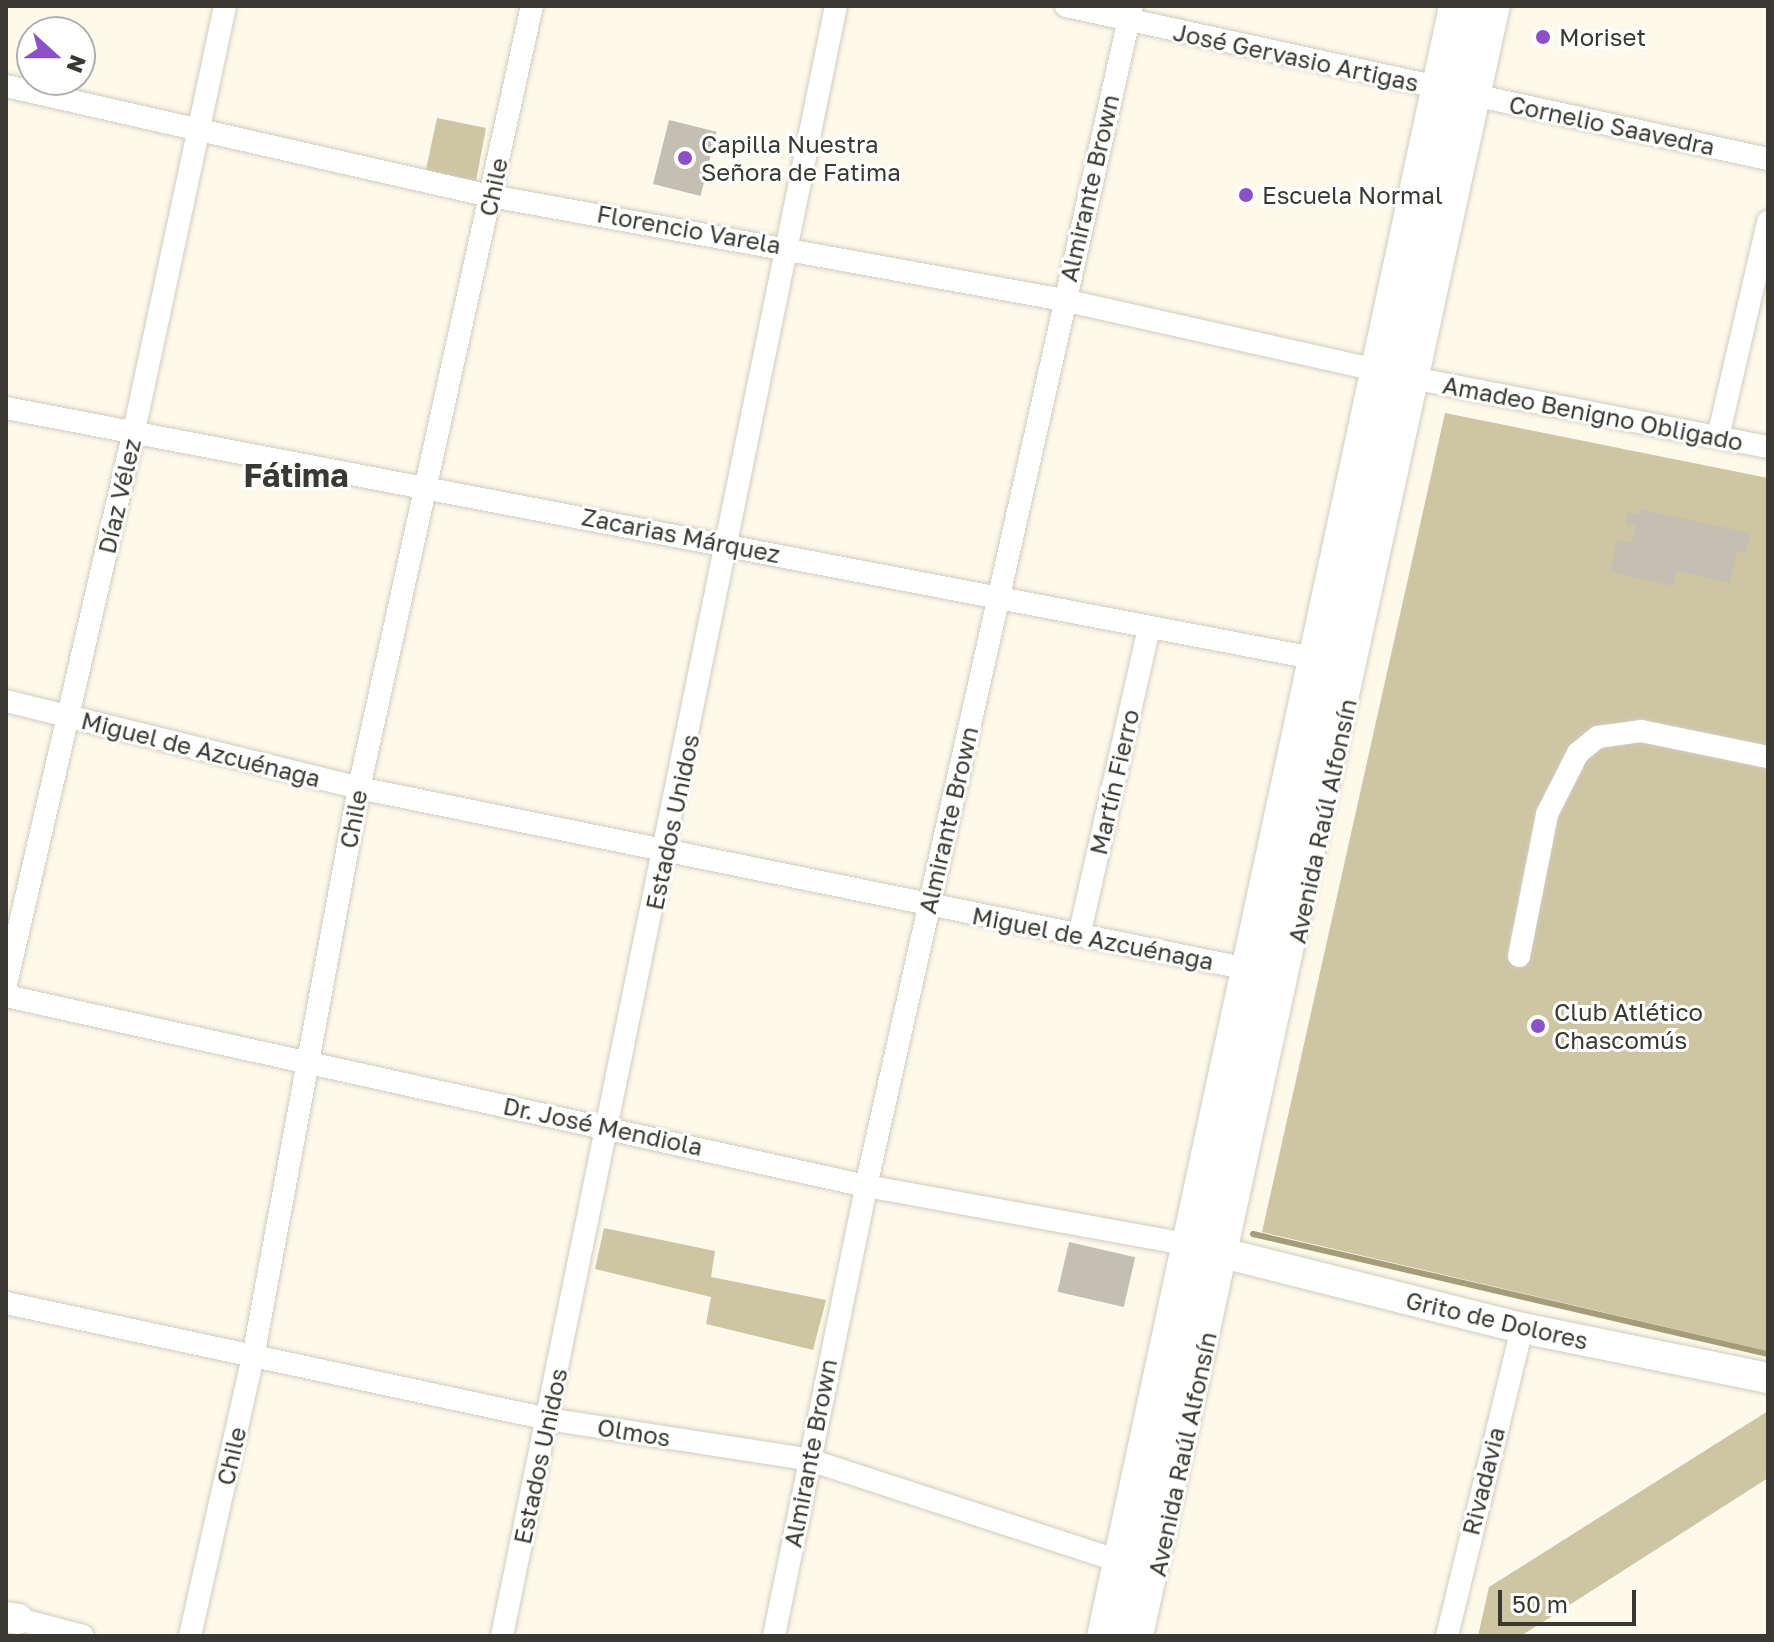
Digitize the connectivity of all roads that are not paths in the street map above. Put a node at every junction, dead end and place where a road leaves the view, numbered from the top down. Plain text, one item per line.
1 (225, 6) edge
2 (532, 6) edge
3 (836, 6) edge
4 (1066, 6) edge
5 (1450, 6) edge
6 (1474, 6) edge
7 (1499, 6) edge
8 (1130, 14) edge
9 (6, 86) edge
10 (1456, 92) junction
11 (198, 129) junction
12 (1768, 159) edge
13 (491, 196) junction
14 (1768, 222) edge
15 (786, 246) junction
16 (1063, 300) junction
17 (1372, 369) junction
18 (1418, 379) junction
19 (6, 408) edge
20 (134, 431) junction
21 (1718, 437) junction
22 (1768, 447) edge
23 (429, 485) junction
24 (727, 544) junction
25 (999, 597) junction
26 (1149, 629) junction
27 (1332, 662) junction
28 (6, 701) edge
29 (68, 716) junction
30 (1768, 757) edge
31 (359, 788) junction
32 (667, 850) junction
33 (928, 906) junction
34 (1079, 936) junction
35 (1519, 956) dead end
36 (1243, 968) junction
37 (6, 984) edge
38 (6, 996) edge
39 (308, 1065) junction
40 (607, 1125) junction
41 (866, 1186) junction
42 (1204, 1249) junction
43 (6, 1303) edge
44 (1522, 1328) junction
45 (253, 1357) junction
46 (1768, 1378) edge
47 (548, 1419) junction
48 (807, 1459) junction
49 (1113, 1559) junction
50 (12, 1618) edge
51 (83, 1636) edge
52 (190, 1636) edge
53 (502, 1636) edge
54 (774, 1636) edge
55 (1098, 1636) edge
56 (1119, 1636) edge
57 (1142, 1636) edge
58 (1447, 1636) edge

1 - 11 street, Díaz Vélez
2 - 13 street, Chile
3 - 15 street, Estados Unidos
4 - 8 street, José Gervasio Artigas
5 - 10 street, Avenida Raúl Alfonsín
6 - 10 main road, Avenida Raúl Alfonsín
7 - 10 street, Avenida Raúl Alfonsín
8 - 10 street, José Gervasio Artigas
8 - 16 street, Almirante Brown
9 - 11 street, Florencio Varela
10 - 12 street, Cornelio Saavedra
10 - 17 street, Avenida Raúl Alfonsín
10 - 18 street, Avenida Raúl Alfonsín
10 - 27 main road, Avenida Raúl Alfonsín
11 - 13 street, Florencio Varela
11 - 20 street, Díaz Vélez
13 - 15 street, Florencio Varela
13 - 23 street, Chile
14 - 21 street
15 - 16 street, Florencio Varela
15 - 24 street, Estados Unidos
16 - 17 street, Florencio Varela
16 - 25 street, Almirante Brown
17 - 27 street, Avenida Raúl Alfonsín
18 - 21 street, Amadeo Benigno Obligado
18 - 27 street, Avenida Raúl Alfonsín
19 - 20 street, Zacarias Márquez
20 - 23 street, Zacarias Márquez
20 - 29 street, Díaz Vélez
21 - 22 street, Amadeo Benigno Obligado
23 - 24 street, Zacarias Márquez
23 - 31 street, Chile
24 - 25 street, Zacarias Márquez
24 - 32 street, Estados Unidos
25 - 26 street, Zacarias Márquez
25 - 33 street, Almirante Brown
26 - 27 street, Zacarias Márquez
26 - 34 street, Martín Fierro
27 - 36 street, Avenida Raúl Alfonsín
27 - 42 main road, Avenida Raúl Alfonsín
28 - 29 street, Miguel de Azcuénaga
29 - 31 street, Miguel de Azcuénaga
29 - 37 street, Díaz Vélez
30 - 35 street
31 - 32 street, Miguel de Azcuénaga
31 - 39 street, Chile
32 - 33 street, Miguel de Azcuénaga
32 - 40 street, Estados Unidos
33 - 34 street, Miguel de Azcuénaga
33 - 41 street, Almirante Brown
34 - 36 street, Miguel de Azcuénaga
36 - 42 street, Avenida Raúl Alfonsín
38 - 39 street, Dr. José Mendiola
39 - 40 street, Dr. José Mendiola
39 - 45 street, Chile
40 - 41 street, Dr. José Mendiola
40 - 47 street, Estados Unidos
41 - 42 street, Dr. José Mendiola
41 - 48 street, Almirante Brown
42 - 44 main road, Grito de Dolores
42 - 49 street, Avenida Raúl Alfonsín
42 - 56 main road, Avenida Raúl Alfonsín
42 - 57 street, Avenida Raúl Alfonsín
43 - 45 street, Olmos
44 - 46 main road, Grito de Dolores
44 - 58 street, Rivadavia
45 - 47 street, Olmos
45 - 52 street, Chile
47 - 48 street, Olmos
47 - 53 street, Estados Unidos
48 - 49 street, Olmos
48 - 54 street, Almirante Brown
49 - 55 street, Avenida Raúl Alfonsín
50 - 51 street

